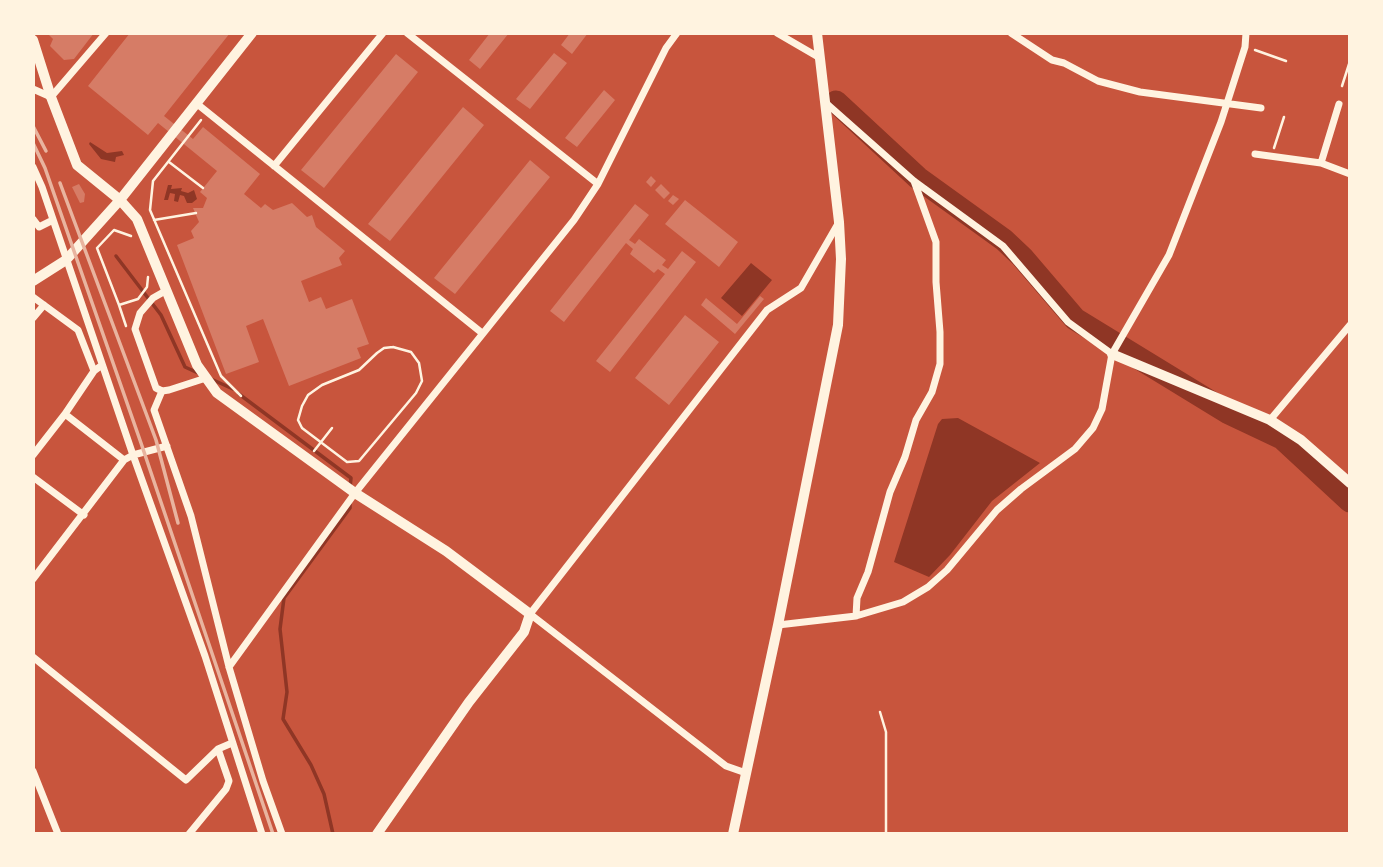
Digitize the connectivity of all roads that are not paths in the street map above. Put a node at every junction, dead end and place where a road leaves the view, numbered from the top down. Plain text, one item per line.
1 (106, 33) edge
2 (252, 33) edge
3 (383, 33) edge
4 (407, 33) edge
5 (677, 33) edge
6 (777, 33) edge
7 (817, 33) edge
8 (1011, 33) edge
9 (1246, 33) edge
10 (33, 40) edge
11 (820, 58) junction
12 (33, 89) edge
13 (51, 97) junction
14 (196, 103) junction
15 (826, 103) junction
16 (1226, 103) junction
17 (1339, 104) dead end
18 (1261, 108) dead end
19 (1255, 155) dead end
20 (1321, 163) junction
21 (274, 166) junction
22 (33, 167) edge
23 (1350, 174) edge
24 (914, 181) junction
25 (598, 184) junction
26 (120, 200) junction
27 (33, 219) edge
28 (53, 220) junction
29 (839, 222) junction
30 (66, 260) junction
31 (33, 281) edge
32 (167, 290) junction
33 (33, 297) edge
34 (44, 305) junction
35 (33, 318) edge
36 (1350, 325) edge
37 (482, 332) junction
38 (1112, 354) junction
39 (103, 365) junction
40 (94, 371) junction
41 (206, 378) junction
42 (162, 391) junction
43 (65, 414) junction
44 (1270, 421) junction
45 (167, 446) junction
46 (33, 455) edge
47 (133, 455) junction
48 (124, 460) junction
49 (33, 477) edge
50 (1350, 483) edge
51 (355, 493) junction
52 (84, 515) junction
53 (33, 579) edge
54 (530, 614) junction
55 (856, 615) junction
56 (778, 625) junction
57 (33, 657) edge
58 (229, 667) junction
59 (232, 743) junction
60 (218, 749) junction
61 (33, 771) edge
62 (746, 773) junction
63 (58, 834) edge
64 (189, 834) edge
65 (262, 834) edge
66 (282, 834) edge
67 (377, 834) edge
68 (733, 834) edge

1 - 13 street
2 - 14 street
3 - 21 street
4 - 25 street
5 - 25 street
6 - 11 street
7 - 11 main road
8 - 16 street
9 - 16 street
10 - 13 street
11 - 15 main road
12 - 13 street
13 - 26 street
14 - 21 street
14 - 26 street
15 - 24 street
15 - 29 main road
16 - 18 street
16 - 38 street
17 - 20 street
19 - 20 street
20 - 23 street
21 - 37 street
22 - 28 street
24 - 38 street
24 - 55 street
25 - 37 street
26 - 30 street
26 - 32 street
27 - 28 street
28 - 30 street
29 - 54 street
29 - 56 main road
30 - 31 street
30 - 39 street
32 - 41 street
32 - 42 street
33 - 34 street
34 - 35 street
34 - 40 street
36 - 44 street
37 - 51 street
38 - 44 street
38 - 55 street
39 - 40 street
39 - 47 street
40 - 43 street
41 - 42 street
41 - 51 street
42 - 45 street
43 - 46 street
43 - 48 street
44 - 50 street
45 - 47 street
45 - 58 street
47 - 48 street
47 - 59 street
48 - 52 street
49 - 52 street
51 - 54 street
51 - 58 street
52 - 53 street
54 - 62 street
54 - 67 street
55 - 56 street
56 - 62 main road
57 - 60 street
58 - 66 street
59 - 60 street
59 - 65 street
60 - 64 street
61 - 63 street
62 - 68 main road

